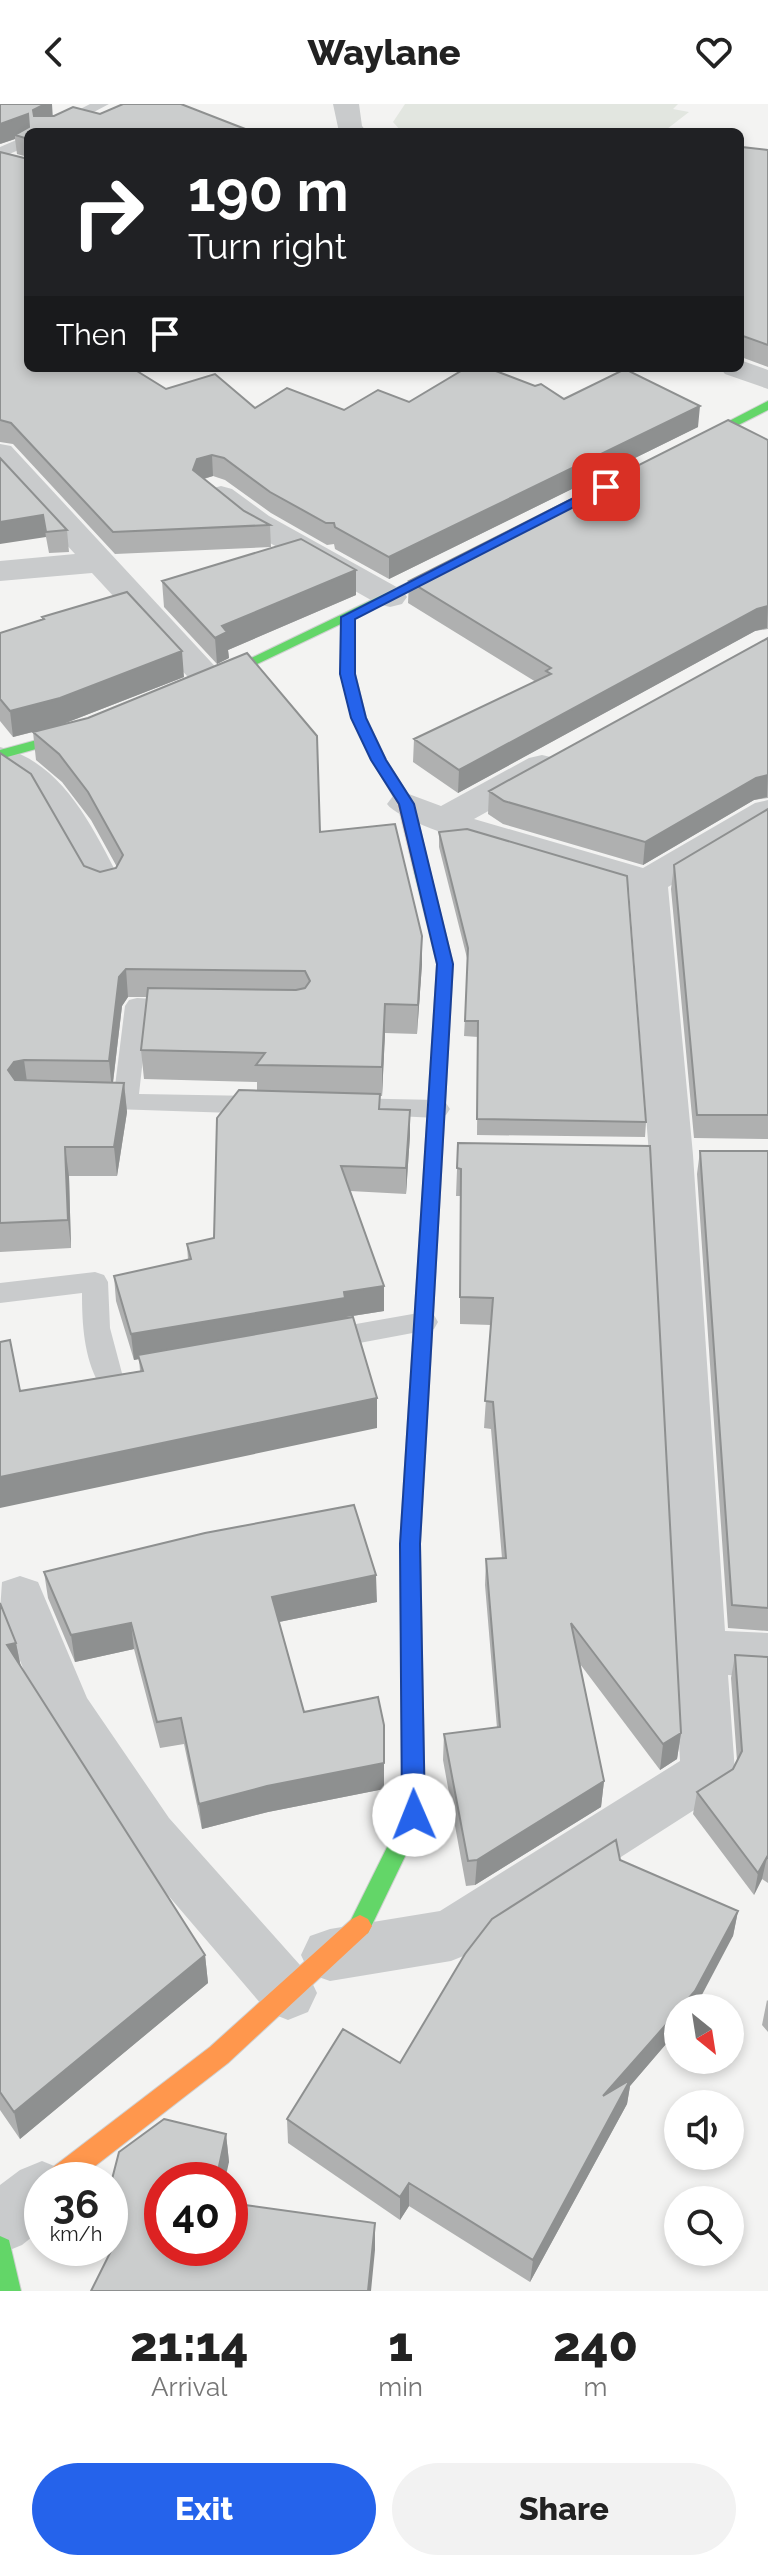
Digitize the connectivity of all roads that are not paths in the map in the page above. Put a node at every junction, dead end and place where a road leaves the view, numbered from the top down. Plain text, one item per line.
1 (102, 104) edge
2 (346, 104) edge
3 (52, 128) edge
4 (350, 128) edge
5 (24, 142) edge
6 (0, 153) edge
7 (0, 161) edge
8 (24, 167) edge
9 (744, 371) edge
10 (768, 380) edge
11 (768, 405) edge
12 (0, 453) edge
13 (670, 455) edge
14 (212, 489) edge
15 (474, 554) edge
16 (100, 562) junction
17 (0, 571) edge
18 (390, 597) junction
19 (348, 617) junction
20 (198, 687) joint
21 (104, 725) edge
22 (564, 754) edge
23 (0, 756) edge
24 (406, 804) junction
25 (768, 811) edge
26 (442, 821) junction
27 (727, 835) junction
28 (768, 843) edge
29 (648, 882) junction
30 (104, 885) edge
31 (200, 1007) edge
32 (70, 1101) edge
33 (126, 1102) junction
34 (281, 1106) edge
35 (312, 1106) edge
36 (437, 1109) junction
37 (0, 1293) edge
38 (424, 1322) junction
39 (289, 1345) edge
40 (139, 1371) edge
41 (109, 1377) junction
42 (80, 1382) edge
43 (20, 1597) dead end
44 (701, 1652) junction
45 (768, 1655) edge
46 (330, 1955) junction
47 (288, 1993) junction
48 (80, 2162) edge
49 (24, 2205) edge
50 (0, 2223) edge
51 (0, 2249) edge
52 (8, 2291) edge

1 - 3 lane
2 - 4 street
5 - 6 lane
7 - 8 street
9 - 10 street
11 - 13 street
12 - 16 street
14 - 18 street
15 - 18 street
16 - 17 street
16 - 20 street
18 - 19 street
19 - 20 street
19 - 24 street
21 - 23 street
22 - 26 street
23 - 30 street
24 - 26 street
24 - 36 street
25 - 27 street
26 - 29 street
27 - 28 street
27 - 29 street
29 - 44 street
31 - 33 lane
32 - 33 lane
33 - 34 lane
35 - 36 lane
36 - 38 street
37 - 41 lane
38 - 39 lane
38 - 46 street
40 - 41 lane
41 - 42 lane
43 - 47 street
44 - 45 street
44 - 46 street
46 - 47 street
47 - 48 street
49 - 50 street
51 - 52 street

